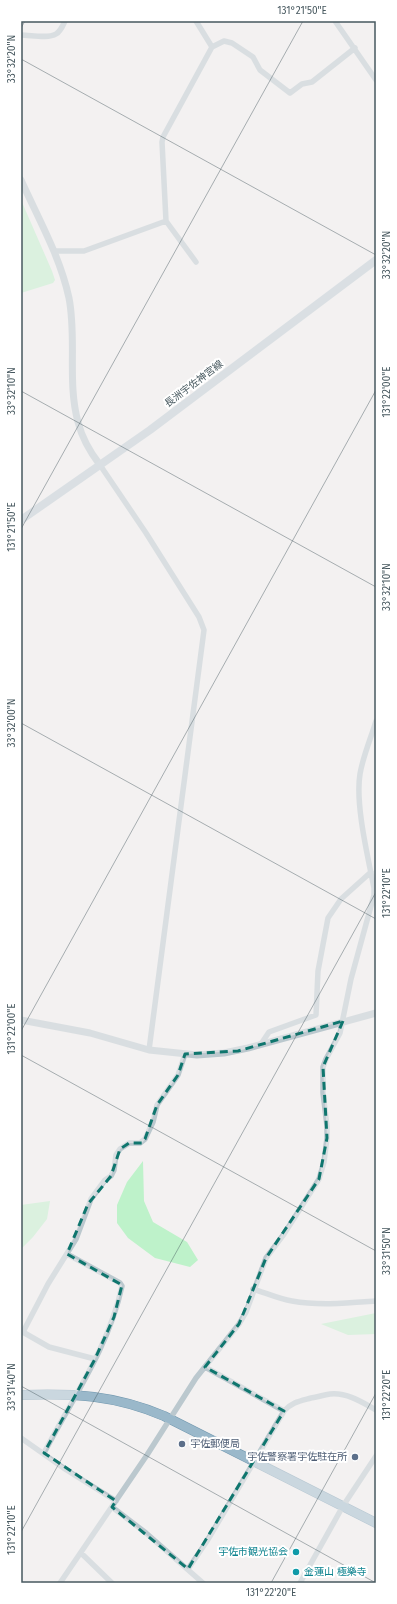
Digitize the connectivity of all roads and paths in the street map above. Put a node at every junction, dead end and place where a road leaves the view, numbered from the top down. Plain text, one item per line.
1 (65, 21) edge
2 (196, 21) edge
3 (335, 21) edge
4 (21, 35) edge
5 (212, 46) junction
6 (354, 48) junction
7 (376, 80) edge
8 (21, 180) edge
9 (166, 221) junction
10 (54, 251) junction
11 (376, 260) edge
12 (196, 262) dead end
13 (100, 465) junction
14 (21, 520) edge
15 (376, 721) edge
16 (371, 872) junction
17 (376, 1013) edge
18 (21, 1020) edge
19 (343, 1021) junction
20 (261, 1044) junction
21 (149, 1050) junction
22 (185, 1054) junction
23 (67, 1254) junction
24 (253, 1289) junction
25 (376, 1301) edge
26 (22, 1331) edge
27 (95, 1359) junction
28 (205, 1367) junction
29 (76, 1394) junction
30 (21, 1395) edge
31 (376, 1410) edge
32 (284, 1412) junction
33 (170, 1419) junction
34 (21, 1438) edge
35 (44, 1453) junction
36 (376, 1456) edge
37 (255, 1462) junction
38 (116, 1500) junction
39 (343, 1506) junction
40 (112, 1507) junction
41 (376, 1523) edge
42 (81, 1553) junction
43 (188, 1569) junction
44 (60, 1583) edge
45 (112, 1583) edge
46 (203, 1583) edge
47 (300, 1583) edge

1 - 4 street
2 - 5 street
3 - 6 street
5 - 6 street
5 - 9 street
6 - 7 street
8 - 10 street
9 - 10 street
9 - 12 street
10 - 13 street
11 - 13 main road, 長洲宇佐神宮線
13 - 14 main road, 長洲宇佐神宮線
13 - 21 street
15 - 16 street
16 - 19 street
16 - 20 street
17 - 19 street
18 - 21 street
19 - 20 street
19 - 24 street
20 - 22 street
21 - 22 street
22 - 23 street
23 - 26 street
23 - 27 street
24 - 25 street
24 - 28 street
26 - 27 street
27 - 29 street
28 - 32 street
28 - 33 street
29 - 30 highway
29 - 33 highway
29 - 35 street
31 - 32 street
32 - 37 street
33 - 37 highway
33 - 38 street
34 - 35 street
35 - 38 street
36 - 39 street
37 - 39 highway
37 - 43 street
38 - 40 street
39 - 41 highway
39 - 47 street
40 - 42 street
40 - 43 street
42 - 44 street
42 - 45 street
43 - 46 street

